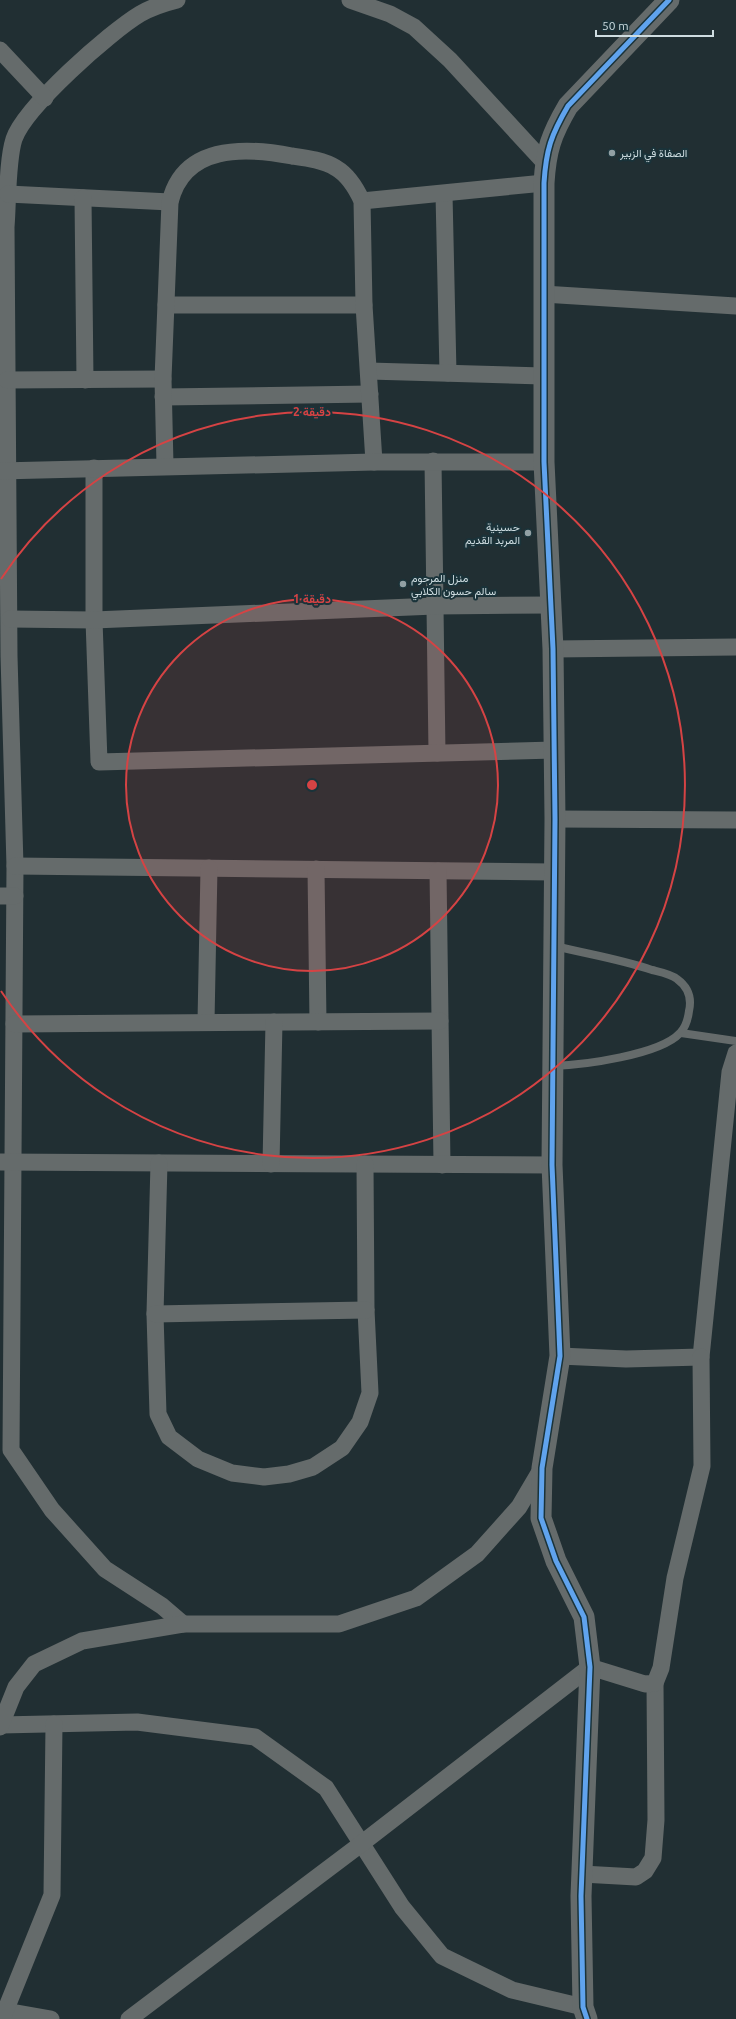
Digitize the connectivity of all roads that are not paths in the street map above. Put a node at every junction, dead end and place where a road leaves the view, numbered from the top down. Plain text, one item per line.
1 (177, 0) edge
2 (350, 0) edge
3 (669, 0) edge
4 (1, 55) edge
5 (45, 98) junction
6 (544, 173) junction
7 (8, 194) junction
8 (444, 194) junction
9 (83, 198) junction
10 (362, 200) junction
11 (170, 202) junction
12 (3, 227) edge
13 (543, 294) junction
14 (364, 305) junction
15 (166, 306) junction
16 (736, 306) edge
17 (4, 349) edge
18 (369, 371) junction
19 (448, 373) junction
20 (543, 376) junction
21 (163, 379) junction
22 (7, 380) junction
23 (85, 380) junction
24 (370, 394) junction
25 (163, 397) junction
26 (432, 461) junction
27 (374, 462) junction
28 (544, 462) junction
29 (165, 465) junction
30 (94, 468) junction
31 (4, 470) edge
32 (434, 606) junction
33 (551, 606) junction
34 (10, 619) junction
35 (94, 620) junction
36 (736, 647) edge
37 (553, 650) junction
38 (5, 656) edge
39 (554, 750) junction
40 (436, 753) junction
41 (555, 819) junction
42 (736, 820) edge
43 (15, 866) junction
44 (209, 868) junction
45 (316, 869) junction
46 (438, 871) junction
47 (554, 872) junction
48 (7, 896) edge
49 (554, 946) junction
50 (440, 1021) junction
51 (206, 1022) junction
52 (274, 1022) junction
53 (318, 1022) junction
54 (14, 1024) junction
55 (681, 1033) junction
56 (736, 1041) edge
57 (736, 1053) edge
58 (553, 1066) junction
59 (6, 1162) edge
60 (159, 1163) junction
61 (271, 1164) junction
62 (364, 1164) junction
63 (442, 1165) junction
64 (552, 1165) junction
65 (366, 1310) junction
66 (155, 1314) junction
67 (560, 1356) junction
68 (701, 1357) junction
69 (6, 1374) edge
70 (6, 1450) edge
71 (542, 1468) junction
72 (183, 1624) junction
73 (590, 1667) junction
74 (656, 1683) junction
75 (54, 1724) junction
76 (1, 1726) edge
77 (360, 1844) junction
78 (582, 1874) junction
79 (2, 2013) edge
80 (585, 2013) edge
81 (51, 2019) edge
82 (129, 2019) edge

1 - 5 street
2 - 6 street
3 - 6 street
4 - 5 street
5 - 7 street
6 - 8 street
6 - 13 street
7 - 9 street
7 - 12 street
8 - 10 street
8 - 19 street
9 - 11 street
9 - 23 street
10 - 11 street
10 - 14 street
11 - 15 street
12 - 17 street
13 - 16 street
13 - 20 street
14 - 15 street
14 - 18 street
15 - 21 street
17 - 22 street
18 - 19 street
18 - 24 street
19 - 20 street
20 - 28 street
21 - 23 street
21 - 25 street
22 - 23 street
22 - 31 street
24 - 25 street
24 - 27 street
25 - 29 street
26 - 27 street
26 - 28 street
26 - 32 street
27 - 29 street
28 - 33 street
29 - 30 street
30 - 31 street
30 - 35 street
31 - 34 street
32 - 33 street
32 - 35 street
32 - 40 street
33 - 37 street
34 - 35 street
34 - 38 street
35 - 40 street
36 - 37 street
37 - 39 street
38 - 43 street
39 - 40 street
39 - 41 street
41 - 42 street
41 - 47 street
43 - 44 street
43 - 48 street
44 - 45 street
44 - 51 street
45 - 46 street
45 - 53 street
46 - 47 street
46 - 50 street
47 - 49 street
48 - 54 street
49 - 55 lane
49 - 58 street
50 - 53 street
50 - 63 street
51 - 52 street
51 - 54 street
52 - 53 street
52 - 61 street
54 - 59 street
55 - 56 lane
55 - 58 lane
57 - 68 street
58 - 64 street
59 - 60 street
59 - 69 street
60 - 61 street
60 - 66 street
61 - 62 street
62 - 63 street
62 - 65 street
63 - 64 street
64 - 67 street
65 - 66 street
65 - 66 street
67 - 68 street
67 - 71 street
68 - 74 street
69 - 70 street
70 - 72 street
71 - 72 street
71 - 73 street
72 - 76 street
73 - 74 street
73 - 77 street
73 - 78 street
74 - 78 street
75 - 76 street
75 - 77 street
75 - 79 street
77 - 80 street
77 - 82 street
78 - 80 street
79 - 81 street

